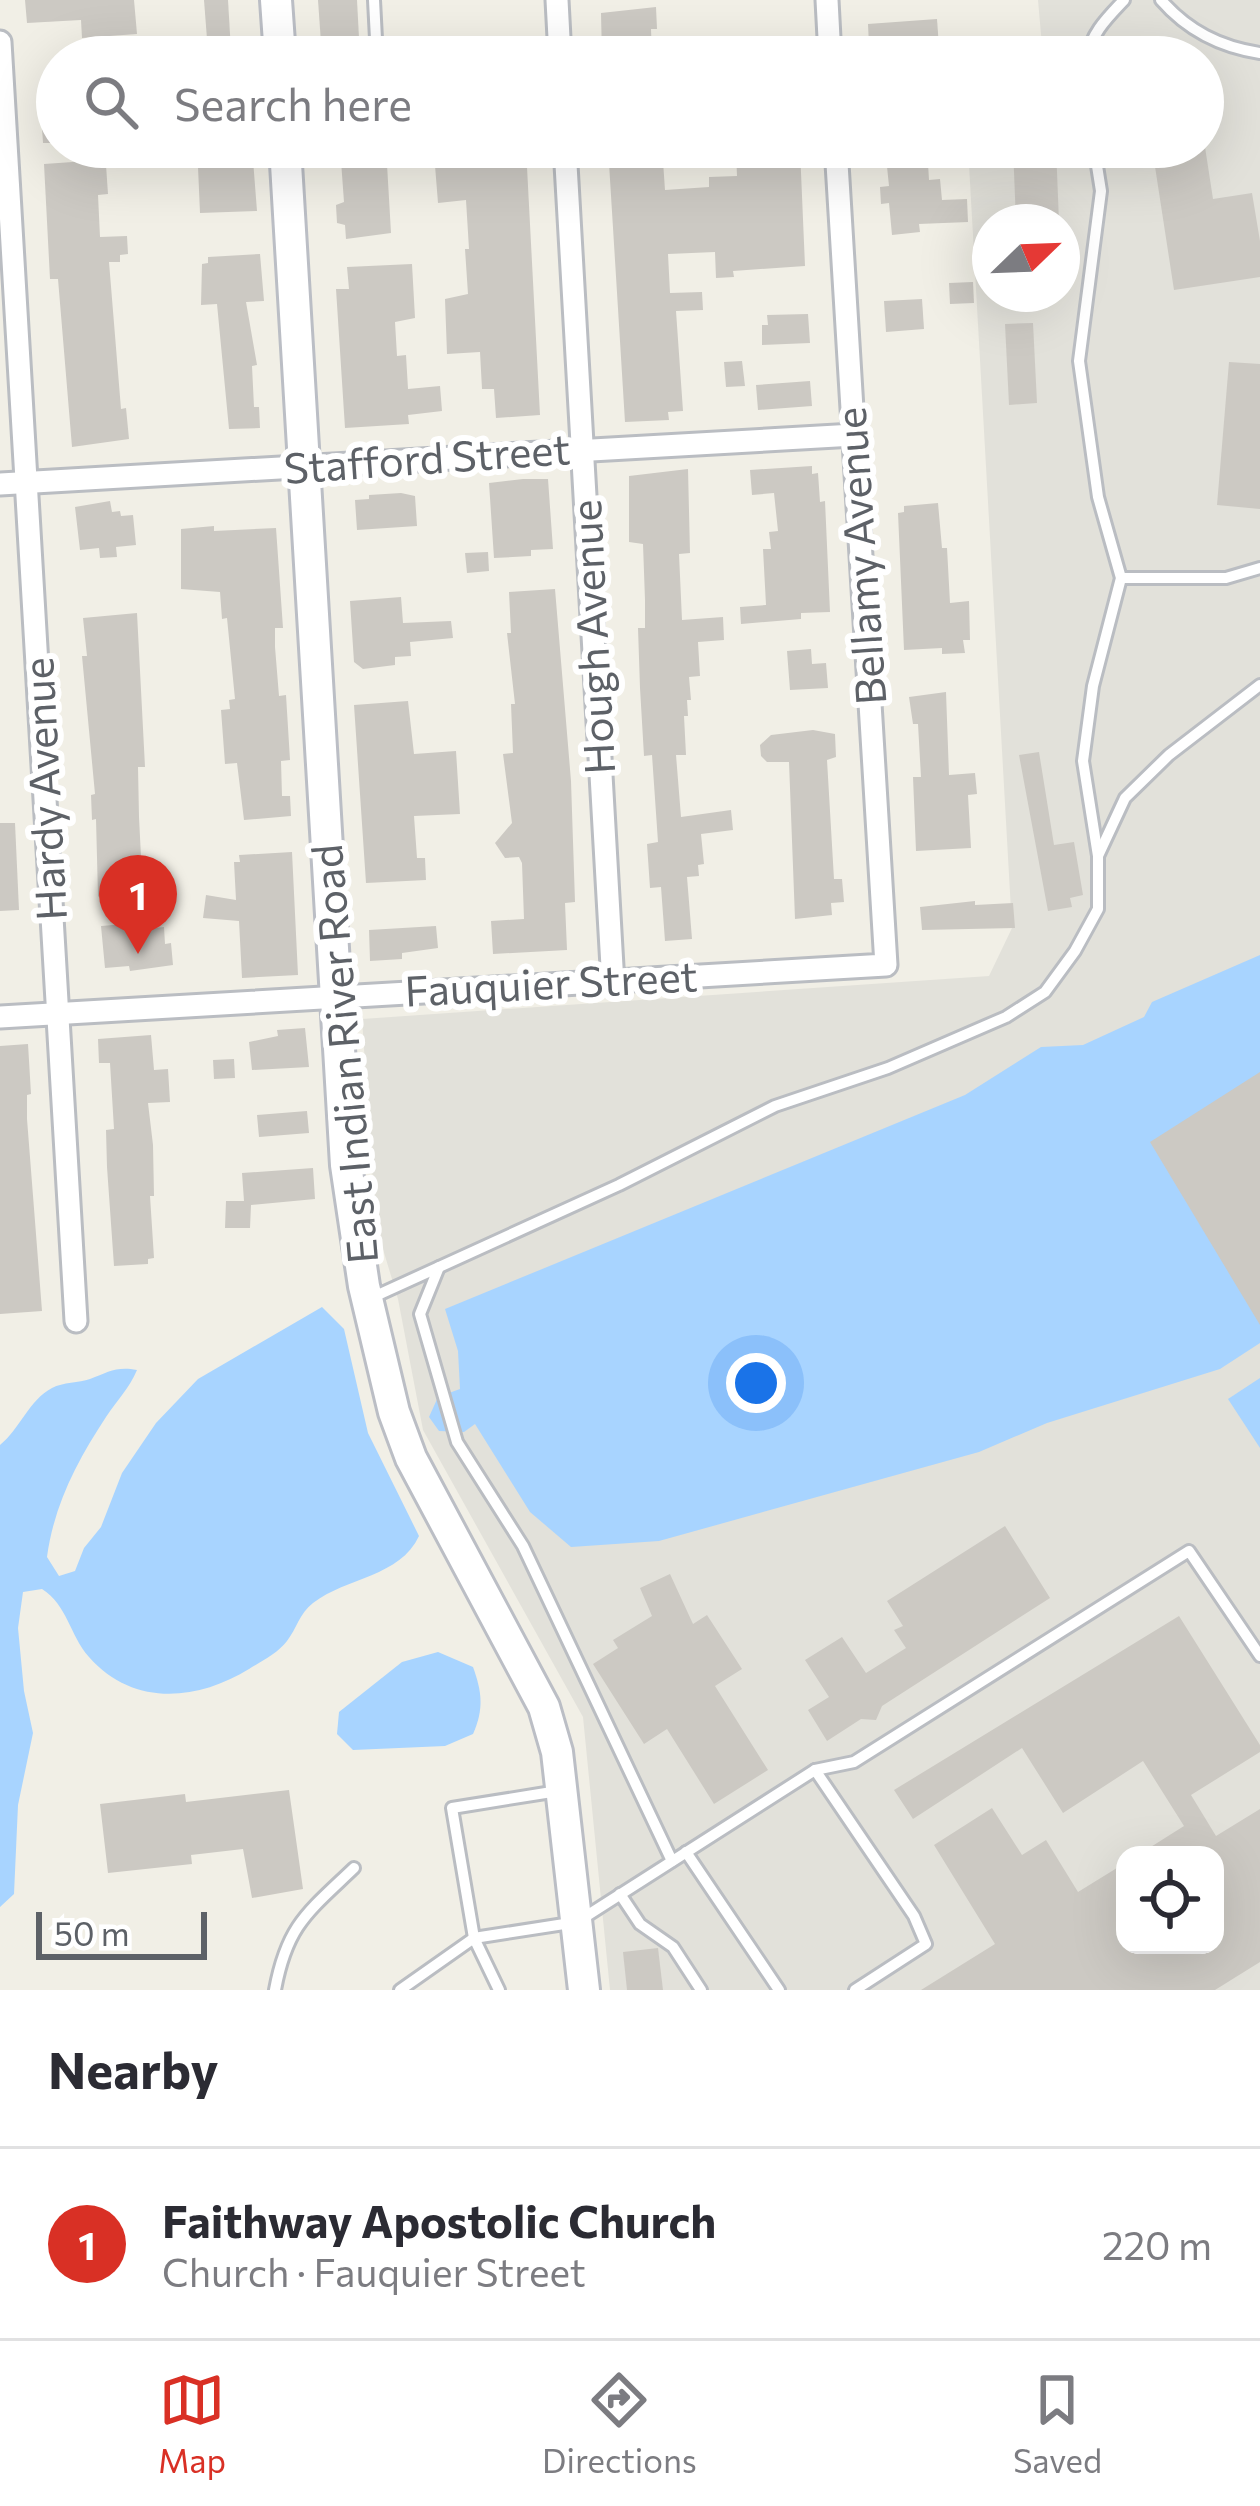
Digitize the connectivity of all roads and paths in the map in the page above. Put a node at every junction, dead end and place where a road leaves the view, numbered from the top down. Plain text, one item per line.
1 (276, 0) edge
2 (374, 0) edge
3 (557, 0) edge
4 (826, 0) edge
5 (1124, 0) edge
6 (1161, 0) edge
7 (279, 36) edge
8 (376, 36) edge
9 (559, 36) edge
10 (829, 36) edge
11 (1095, 36) edge
12 (1205, 36) edge
13 (0, 42) edge
14 (1224, 48) edge
15 (1260, 53) edge
16 (286, 168) edge
17 (566, 168) edge
18 (837, 168) edge
19 (1097, 168) edge
20 (854, 435) junction
21 (583, 449) junction
22 (304, 466) junction
23 (26, 483) junction
24 (0, 484) edge
25 (1260, 568) edge
26 (1121, 578) junction
27 (1260, 686) edge
28 (1098, 856) junction
29 (886, 965) joint
30 (613, 984) junction
31 (335, 997) junction
32 (58, 1013) junction
33 (0, 1017) edge
34 (439, 1268) junction
35 (368, 1300) junction
36 (76, 1321) dead end
37 (1260, 1656) edge
38 (815, 1770) junction
39 (561, 1790) junction
40 (686, 1852) junction
41 (672, 1861) junction
42 (354, 1868) dead end
43 (620, 1894) junction
44 (577, 1922) junction
45 (474, 1938) junction
46 (275, 1990) edge
47 (400, 1990) edge
48 (499, 1990) edge
49 (584, 1990) edge
50 (700, 1990) edge
51 (779, 1990) edge
52 (855, 1990) edge

1 - 7 street
2 - 8 lane
3 - 9 street
4 - 10 street
5 - 11 lane
6 - 12 lane
13 - 23 street, Hardy Avenue
14 - 15 lane
16 - 22 street, East Indian River Road
17 - 21 street, Hough Avenue
18 - 20 street, Bellamy Avenue
19 - 26 lane
20 - 21 street, Stafford Street
20 - 29 street, Bellamy Avenue
21 - 22 street, Stafford Street
21 - 30 street, Hough Avenue
22 - 23 street, Stafford Street
22 - 31 street, East Indian River Road
23 - 24 street, Stafford Street
23 - 32 street, Hardy Avenue
25 - 26 lane
26 - 28 lane
27 - 28 lane
28 - 34 lane
29 - 30 street, Fauquier Street
30 - 31 street, Fauquier Street
31 - 32 street, Fauquier Street
31 - 35 street, East Indian River Road
32 - 33 street, Fauquier Street
32 - 36 street, Hardy Avenue
34 - 35 lane
34 - 41 lane
35 - 39 street, East Indian River Road
37 - 38 lane
38 - 40 lane
38 - 52 lane
39 - 44 street, East Indian River Road
39 - 45 lane
40 - 41 lane
40 - 51 lane
41 - 43 lane
42 - 46 lane
43 - 44 lane
43 - 50 lane
44 - 45 lane
44 - 49 street, East Indian River Road
45 - 47 lane
45 - 48 lane

